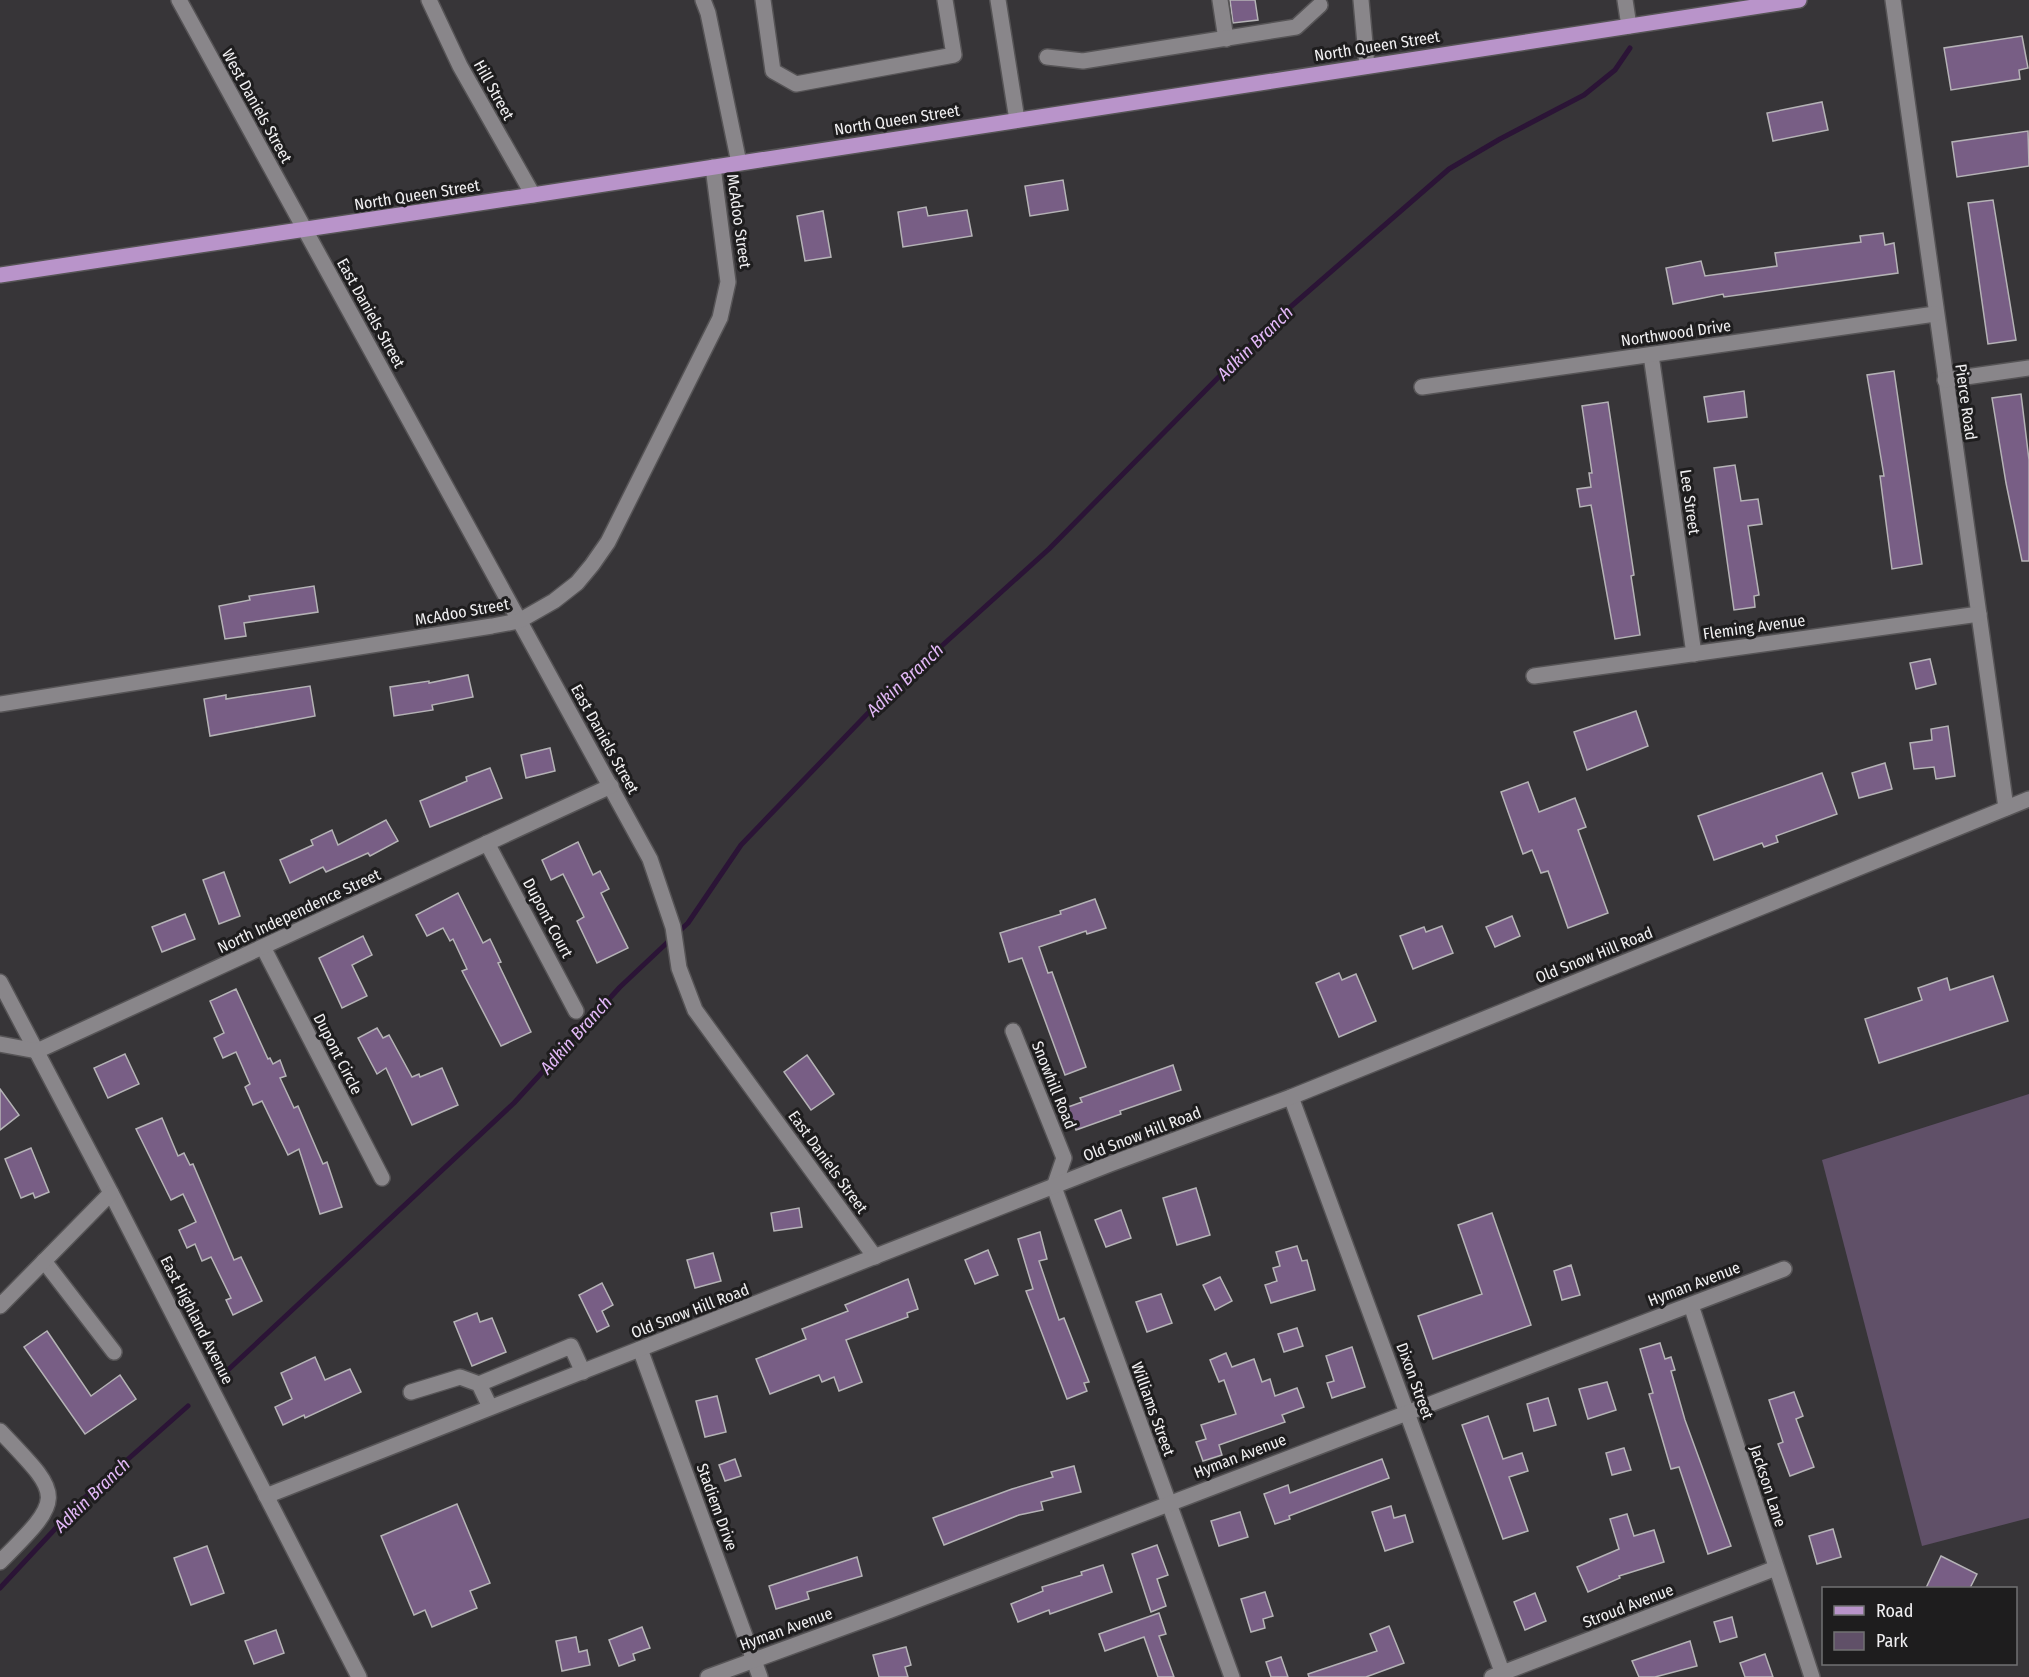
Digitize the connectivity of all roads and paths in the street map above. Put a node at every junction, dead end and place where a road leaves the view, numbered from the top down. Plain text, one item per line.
1 (179, 0) edge
2 (429, 0) edge
3 (703, 0) edge
4 (763, 0) edge
5 (945, 0) edge
6 (998, 0) edge
7 (1220, 0) edge
8 (1361, 0) edge
9 (1624, 0) edge
10 (1799, 0) edge
11 (1893, 0) edge
12 (1320, 5) dead end
13 (1629, 26) junction
14 (1227, 39) junction
15 (1047, 57) dead end
16 (1367, 66) junction
17 (1017, 120) junction
18 (739, 163) junction
19 (713, 167) junction
20 (533, 195) junction
21 (304, 230) junction
22 (0, 274) edge
23 (1935, 314) junction
24 (1650, 355) junction
25 (2029, 368) edge
26 (1945, 380) junction
27 (1422, 387) dead end
28 (1978, 614) junction
29 (519, 621) junction
30 (1694, 654) junction
31 (1534, 676) dead end
32 (0, 704) edge
33 (610, 786) junction
34 (2029, 799) edge
35 (2006, 808) junction
36 (488, 843) junction
37 (263, 947) junction
38 (0, 982) edge
39 (576, 1011) dead end
40 (1013, 1031) dead end
41 (0, 1044) edge
42 (37, 1051) junction
43 (1291, 1097) junction
44 (382, 1178) dead end
45 (1054, 1187) junction
46 (111, 1192) junction
47 (875, 1257) junction
48 (44, 1261) junction
49 (1784, 1269) dead end
50 (1691, 1305) junction
51 (0, 1306) edge
52 (640, 1349) junction
53 (114, 1352) dead end
54 (583, 1372) junction
55 (479, 1384) junction
56 (411, 1392) dead end
57 (490, 1407) junction
58 (1407, 1412) junction
59 (0, 1431) edge
60 (266, 1496) junction
61 (1168, 1503) junction
62 (0, 1562) edge
63 (1776, 1568) junction
64 (754, 1659) junction
65 (1499, 1676) edge
66 (359, 1677) edge
67 (708, 1677) edge
68 (760, 1677) edge
69 (1232, 1677) edge
70 (1812, 1677) edge

1 - 21 street, West Daniels Street
2 - 20 street, Hill Street
3 - 18 street
4 - 5 street
6 - 17 street
7 - 14 street
8 - 16 street
9 - 13 street
10 - 13 main road, North Queen Street
11 - 23 street, Pierce Road
12 - 14 street
13 - 16 main road, North Queen Street
14 - 15 street
16 - 17 main road, North Queen Street
17 - 18 main road, North Queen Street
18 - 19 main road, North Queen Street
19 - 20 main road, North Queen Street
19 - 29 street, McAdoo Street
20 - 21 main road, North Queen Street
21 - 22 main road, North Queen Street
21 - 29 street, East Daniels Street
23 - 24 street, Northwood Drive
23 - 26 street, Pierce Road
24 - 27 street, Northwood Drive
24 - 30 street, Lee Street
25 - 26 street
26 - 28 street, Pierce Road
28 - 30 street, Fleming Avenue
28 - 35 street, Pierce Road
29 - 32 street, McAdoo Street
29 - 33 street, East Daniels Street
30 - 31 street, Fleming Avenue
33 - 36 street, North Independence Street
33 - 47 street, East Daniels Street
34 - 35 street, Old Snow Hill Road
35 - 43 street, Old Snow Hill Road
36 - 37 street, North Independence Street
36 - 39 street, Dupont Court
37 - 42 street, North Independence Street
37 - 44 street, Dupont Circle
38 - 42 street, East Highland Avenue
40 - 45 street, Snowhill Road
41 - 42 street
42 - 46 street, East Highland Avenue
43 - 45 street, Old Snow Hill Road
43 - 58 street, Dixon Street
45 - 47 street, Old Snow Hill Road
45 - 61 street, Williams Street
46 - 48 street
46 - 60 street, East Highland Avenue
47 - 52 street, Old Snow Hill Road
48 - 51 street
48 - 53 street
49 - 50 street, Hyman Avenue
50 - 58 street, Hyman Avenue
50 - 63 street, Jackson Lane
52 - 54 street, Old Snow Hill Road
52 - 64 street, Stadiem Drive
54 - 55 street
54 - 57 street, Old Snow Hill Road
55 - 56 street
55 - 57 street
57 - 60 street, Old Snow Hill Road
58 - 61 street, Hyman Avenue
58 - 65 street, Dixon Street
59 - 62 street
60 - 66 street, East Highland Avenue
61 - 64 street, Hyman Avenue
61 - 69 street, Williams Street
63 - 65 street, Stroud Avenue
63 - 70 street, Jackson Lane
64 - 67 street, Hyman Avenue
64 - 68 street, Stadiem Drive

